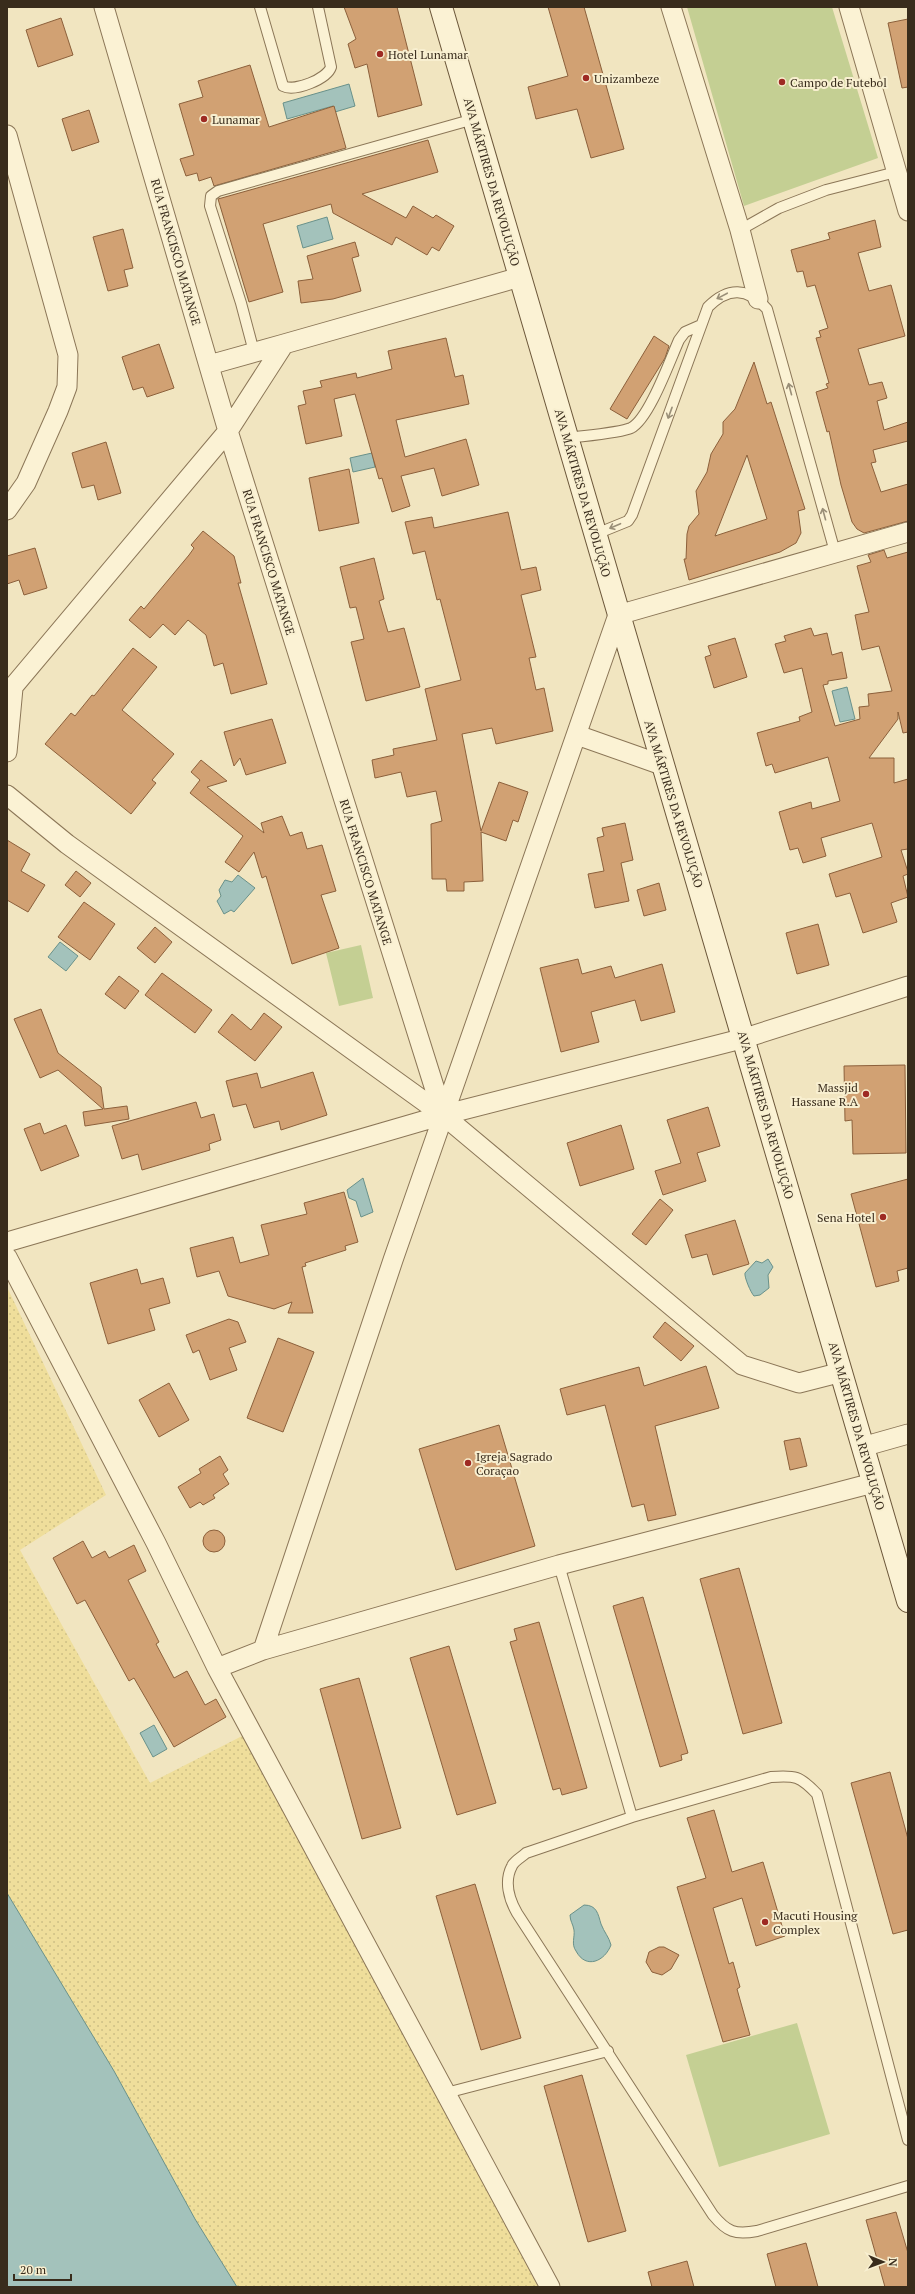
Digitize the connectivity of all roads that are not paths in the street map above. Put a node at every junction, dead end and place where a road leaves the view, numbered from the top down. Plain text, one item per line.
1 (104, 7) edge
2 (260, 7) edge
3 (318, 7) edge
4 (442, 7) edge
5 (671, 7) edge
6 (849, 7) edge
7 (474, 119) junction
8 (7, 135) edge
9 (902, 170) edge
10 (908, 211) edge
11 (740, 230) junction
12 (520, 277) junction
13 (758, 299) junction
14 (701, 325) junction
15 (284, 344) junction
16 (254, 352) junction
17 (209, 364) junction
18 (228, 431) junction
19 (568, 438) junction
20 (7, 510) edge
21 (908, 532) edge
22 (596, 534) junction
23 (835, 552) junction
24 (618, 614) junction
25 (10, 691) edge
26 (576, 735) junction
27 (7, 752) edge
28 (662, 765) junction
29 (7, 794) edge
30 (908, 986) edge
31 (744, 1038) junction
32 (443, 1115) junction
33 (7, 1242) edge
34 (7, 1257) edge
35 (842, 1372) junction
36 (908, 1434) edge
37 (862, 1447) junction
38 (874, 1482) junction
39 (559, 1565) junction
40 (908, 1601) edge
41 (263, 1650) junction
42 (217, 1668) junction
43 (632, 1817) junction
44 (608, 2051) junction
45 (446, 2093) junction
46 (908, 2140) edge
47 (908, 2186) edge
48 (550, 2287) edge

1 - 17 street, RUA FRANCISCO MATANGE
2 - 3 lane
4 - 7 street, AVA MÁRTIRES DA REVOLUÇÃO
5 - 11 street
6 - 9 street
7 - 12 street, AVA MÁRTIRES DA REVOLUÇÃO
7 - 16 lane
8 - 20 street
9 - 10 street
9 - 11 lane
11 - 13 street
12 - 15 street
12 - 19 street, AVA MÁRTIRES DA REVOLUÇÃO
13 -> 14 lane
23 -> 13 lane
14 - 19 lane
14 -> 22 lane
15 - 16 street
15 - 18 street
16 - 17 street
17 - 18 street, RUA FRANCISCO MATANGE
18 - 25 street
18 - 32 street, RUA FRANCISCO MATANGE
19 - 22 street, AVA MÁRTIRES DA REVOLUÇÃO
21 - 23 street
22 - 24 street, AVA MÁRTIRES DA REVOLUÇÃO
23 - 24 street
24 - 26 street
24 - 28 street, AVA MÁRTIRES DA REVOLUÇÃO
25 - 27 street
26 - 28 street
26 - 32 street
28 - 31 street, AVA MÁRTIRES DA REVOLUÇÃO
29 - 32 street
30 - 31 street
31 - 32 street
31 - 35 street, AVA MÁRTIRES DA REVOLUÇÃO
32 - 33 street
32 - 35 street
32 - 41 street
34 - 42 street
35 - 37 street, AVA MÁRTIRES DA REVOLUÇÃO
36 - 37 street
37 - 38 street, AVA MÁRTIRES DA REVOLUÇÃO
38 - 39 street
38 - 40 street, AVA MÁRTIRES DA REVOLUÇÃO
39 - 41 street
39 - 43 lane
41 - 42 street
42 - 45 street
43 - 44 lane
43 - 46 lane
44 - 45 lane
44 - 47 lane
45 - 48 street

